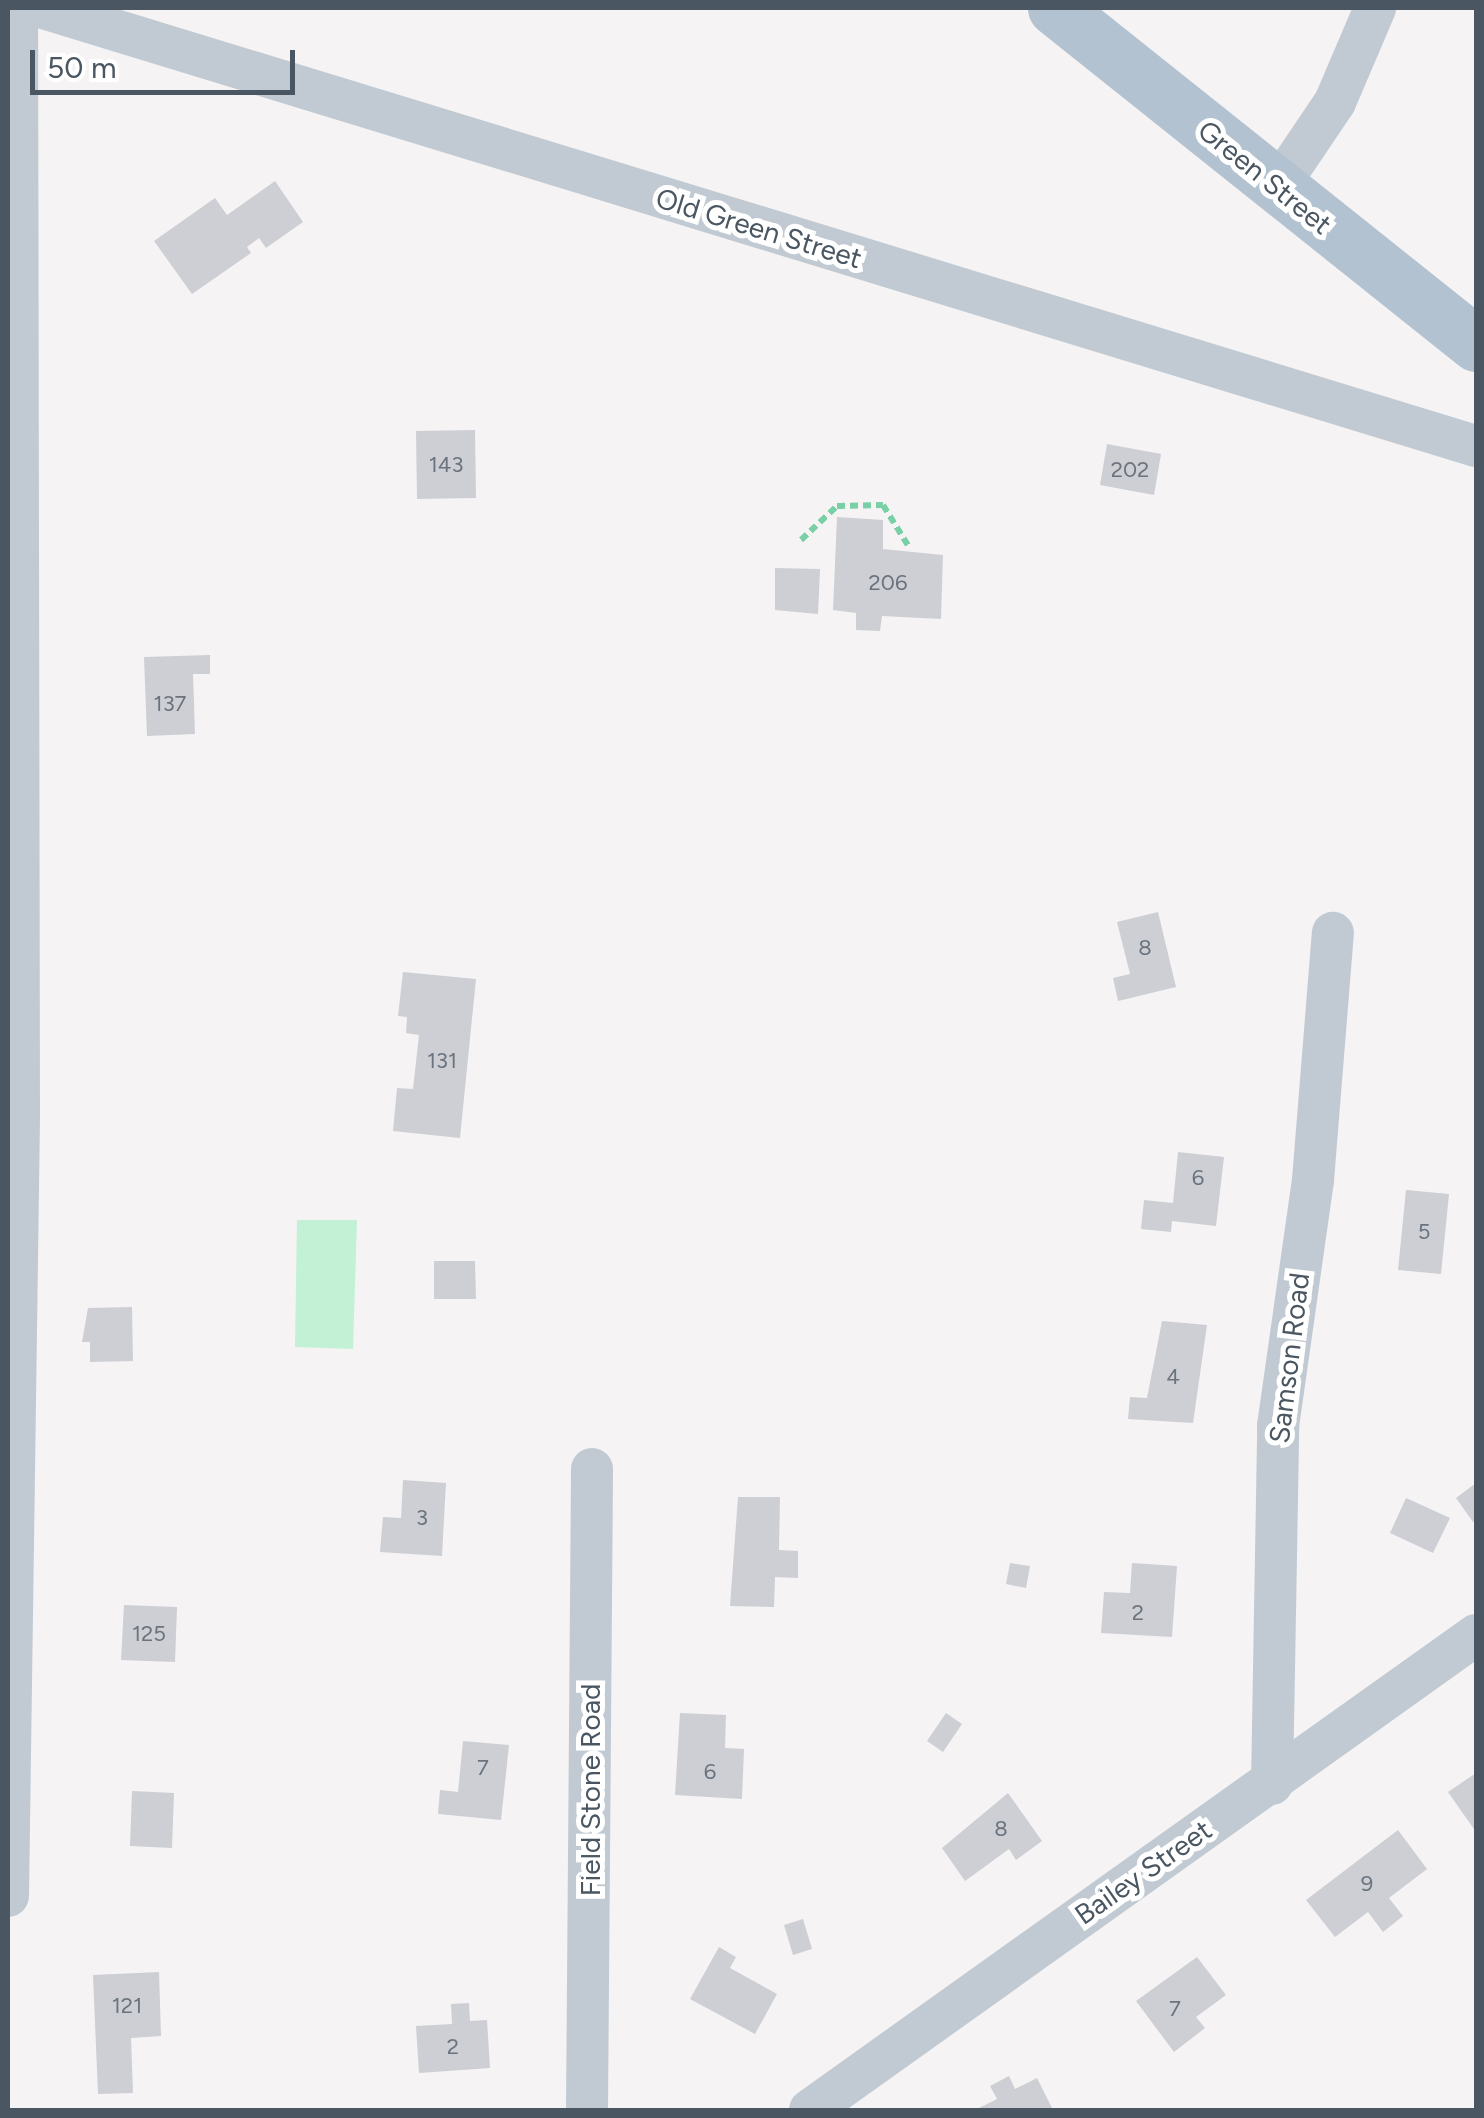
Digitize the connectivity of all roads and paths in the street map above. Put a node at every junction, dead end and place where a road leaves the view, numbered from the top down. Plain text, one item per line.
1 (17, 8) edge
2 (43, 8) edge
3 (1055, 8) edge
4 (1376, 8) edge
5 (1278, 188) junction
6 (1476, 344) edge
7 (1476, 446) edge
8 (801, 540) dead end
9 (909, 547) dead end
10 (1333, 933) dead end
11 (592, 1468) dead end
12 (1476, 1635) edge
13 (1272, 1784) junction
14 (8, 1896) edge
15 (587, 2110) edge
16 (810, 2110) edge

1 - 14 street
2 - 7 street, Old Green Street
3 - 5 main road, Green Street
4 - 5 street
5 - 6 main road, Green Street
8 - 9 path
10 - 13 street, Samson Road
11 - 15 street, Field Stone Road
12 - 13 street, Bailey Street
13 - 16 street, Bailey Street

